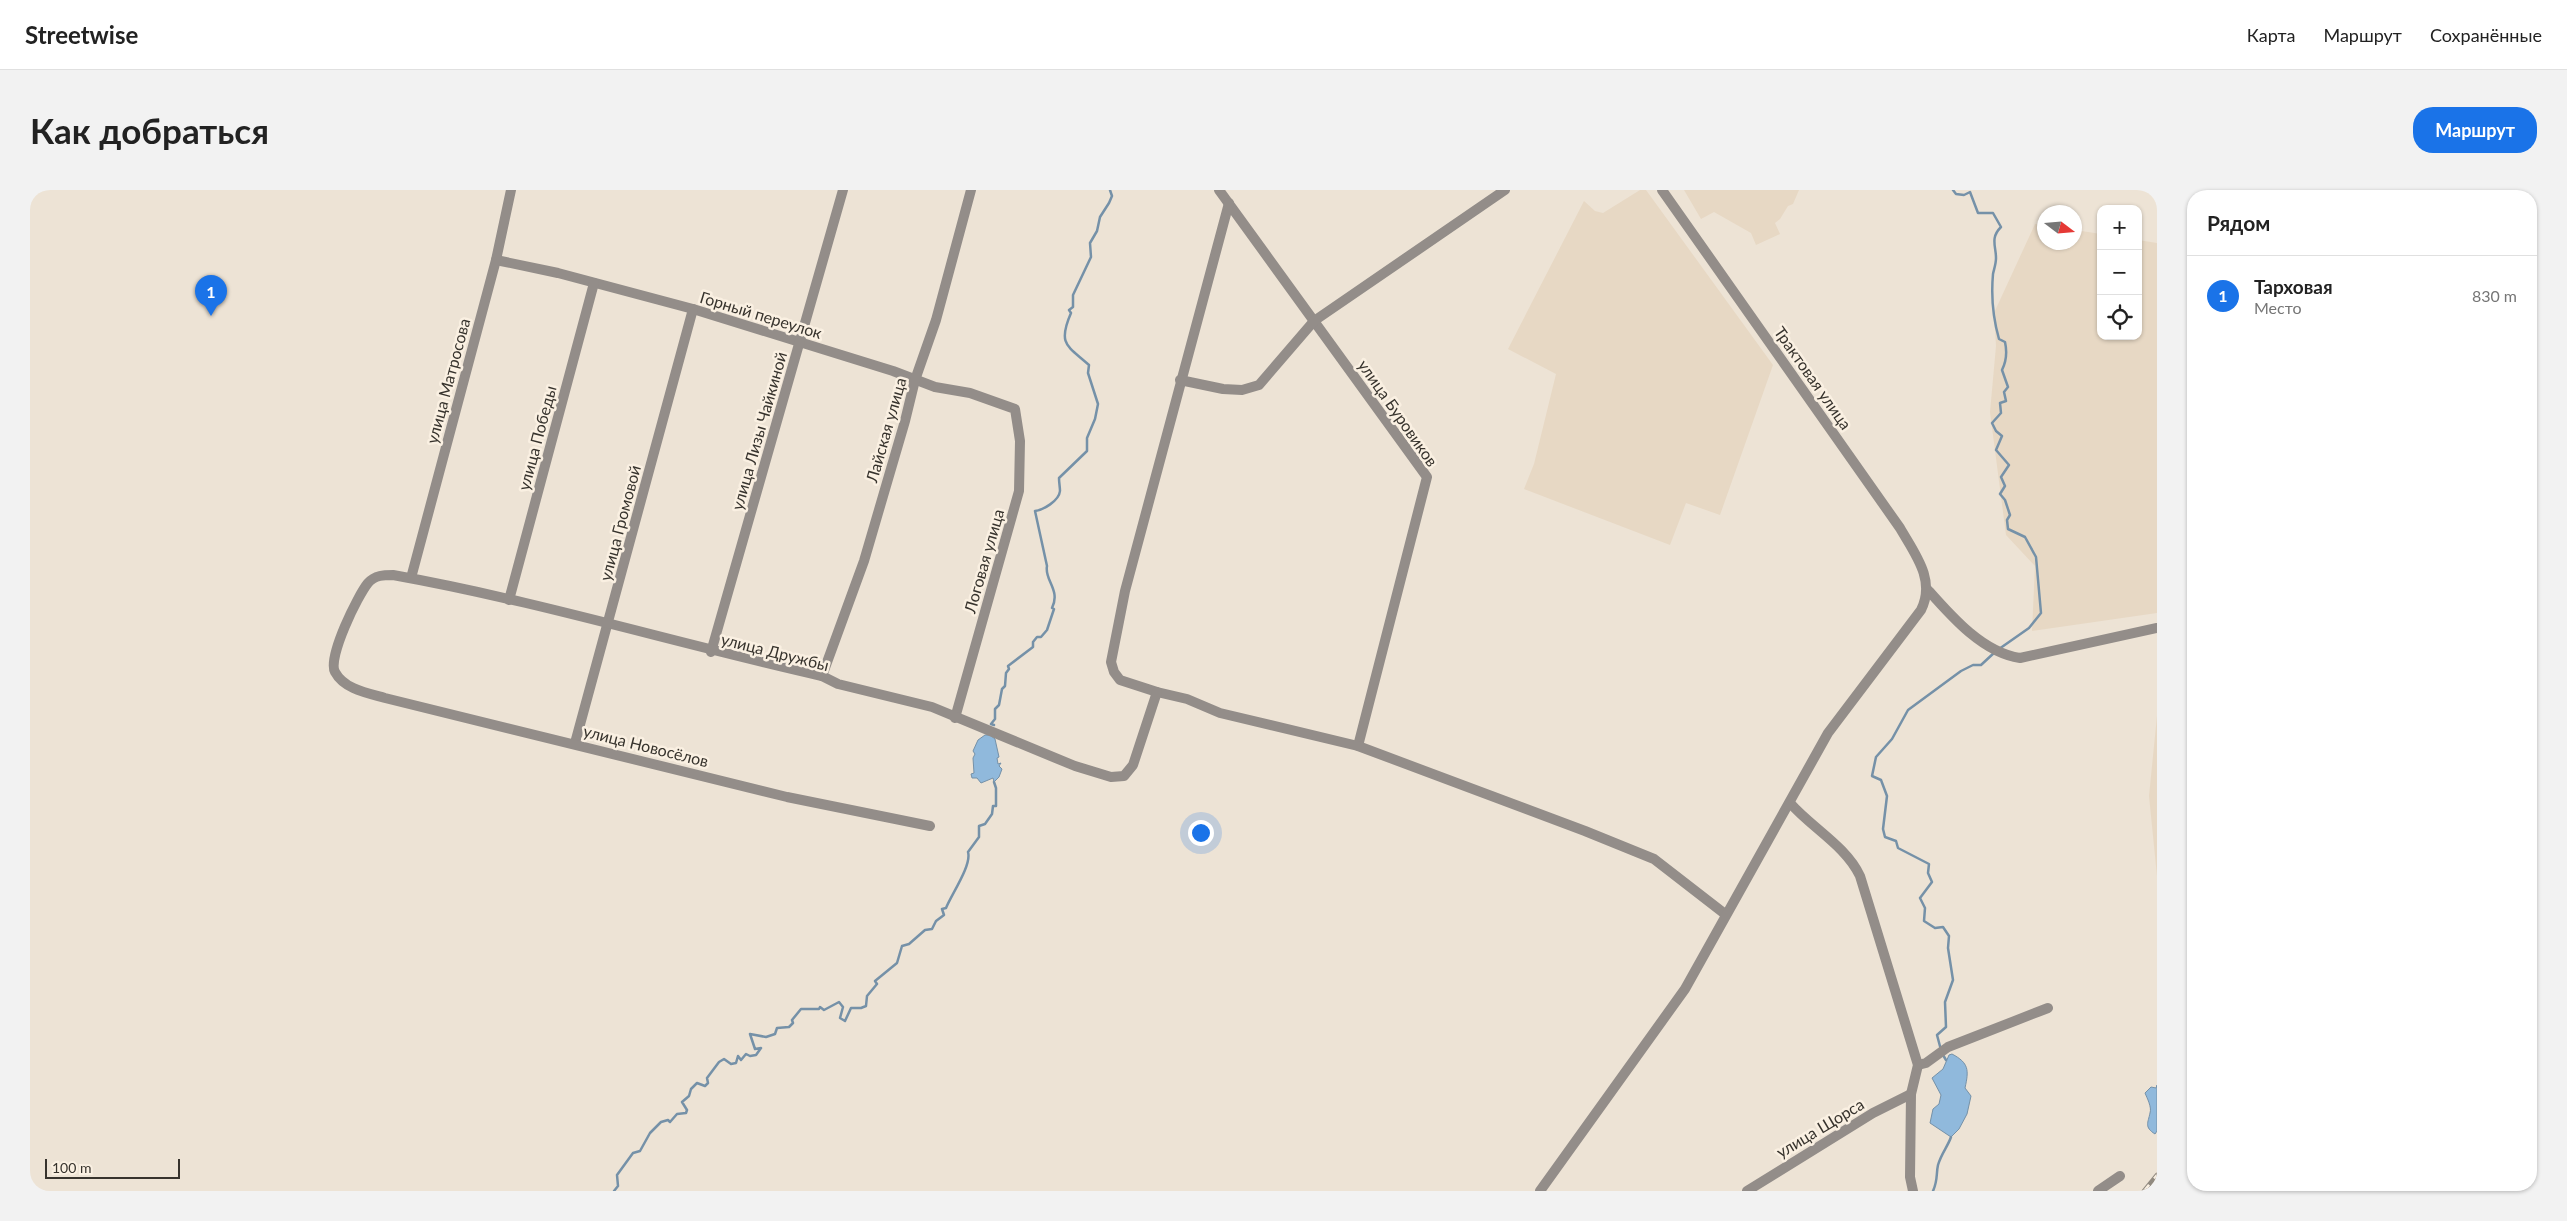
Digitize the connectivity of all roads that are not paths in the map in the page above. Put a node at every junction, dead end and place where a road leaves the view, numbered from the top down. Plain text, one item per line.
1 (512, 190) edge
2 (843, 190) edge
3 (970, 190) edge
4 (1219, 190) edge
5 (1505, 190) edge
6 (1662, 190) edge
7 (1229, 203) junction
8 (496, 260) junction
9 (594, 283) junction
10 (692, 309) junction
11 (1314, 320) junction
12 (800, 342) junction
13 (915, 380) junction
14 (1180, 380) junction
15 (1015, 409) joint
16 (411, 578) junction
17 (1928, 590) junction
18 (509, 600) junction
19 (1944, 608) junction
20 (1921, 610) junction
21 (608, 624) junction
22 (2157, 628) edge
23 (711, 652) junction
24 (822, 676) junction
25 (1157, 692) junction
26 (955, 718) junction
27 (575, 743) junction
28 (1358, 746) junction
29 (1790, 803) junction
30 (930, 826) dead end
31 (1725, 914) junction
32 (2048, 1008) dead end
33 (1918, 1065) junction
34 (1911, 1094) junction
35 (2120, 1176) dead end
36 (1540, 1191) edge
37 (1747, 1191) edge
38 (1913, 1191) edge
39 (2098, 1191) edge

1 - 8 street, улица Матросова
2 - 12 street, улица Лизы Чайкиной
3 - 13 street, Лайская улица
4 - 7 street, улица Буровиков
5 - 11 street
6 - 17 street, Трактовая улица
7 - 11 street, улица Буровиков
7 - 14 street
8 - 9 street, Горный переулок
8 - 16 street, улица Матросова
9 - 10 street, Горный переулок
9 - 18 street, улица Победы
10 - 12 street, Горный переулок
10 - 21 street, улица Громовой
11 - 14 street
11 - 28 street, улица Буровиков
12 - 13 street, Горный переулок
12 - 23 street, улица Лизы Чайкиной
13 - 15 street, Горный переулок
13 - 24 street, Лайская улица
14 - 25 street
15 - 26 street, Логовая улица
16 - 18 street, улица Дружбы
16 - 27 street, улица Новосёлов
17 - 19 street
17 - 20 street
18 - 21 street, улица Дружбы
19 - 20 street
19 - 22 street
20 - 29 street
21 - 23 street, улица Дружбы
21 - 27 street, улица Громовой
23 - 24 street, улица Дружбы
24 - 26 street, улица Дружбы
25 - 26 street, улица Дружбы
25 - 28 street
27 - 30 street, улица Новосёлов
28 - 31 street
29 - 31 street
29 - 33 street
31 - 36 street
32 - 33 street
33 - 34 street
34 - 37 street, улица Щорса
34 - 38 street
35 - 39 street

